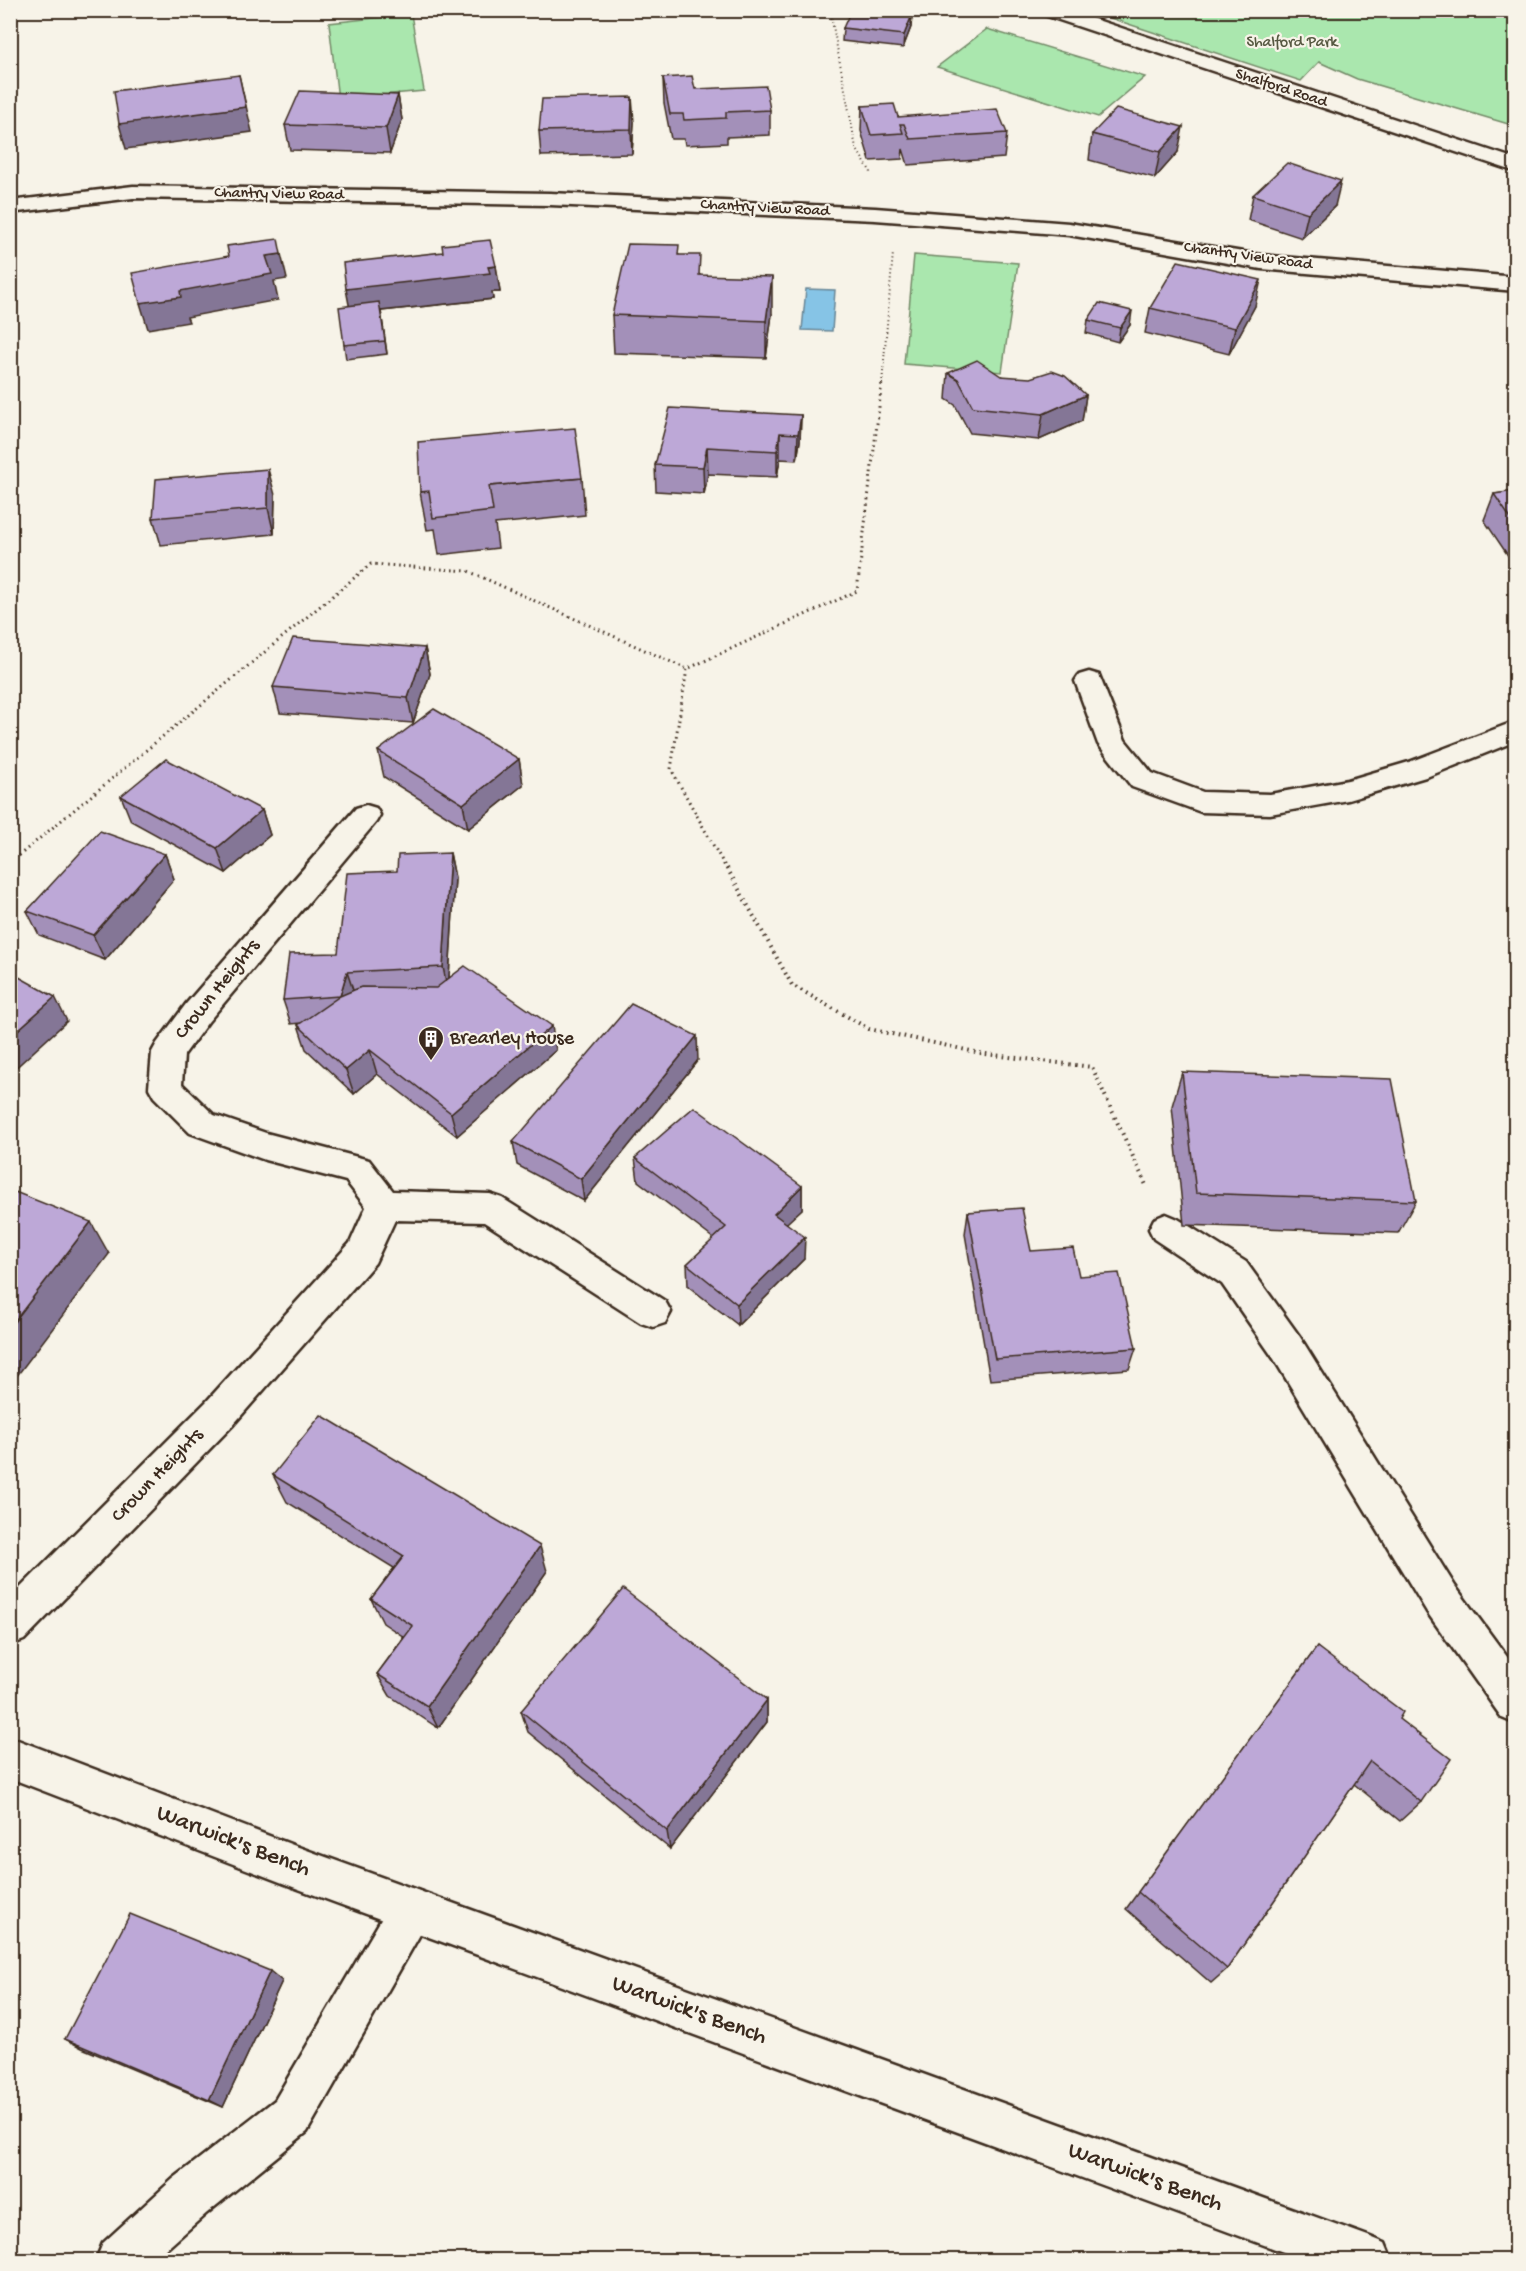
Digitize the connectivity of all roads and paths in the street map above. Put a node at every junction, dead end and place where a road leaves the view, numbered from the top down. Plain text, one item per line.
1 (830, 10) edge
2 (1048, 10) edge
3 (1515, 166) edge
4 (10, 207) edge
5 (895, 215) junction
6 (1515, 285) edge
7 (687, 669) junction
8 (1089, 681) dead end
9 (1515, 730) edge
10 (366, 815) dead end
11 (10, 863) edge
12 (384, 1205) junction
13 (1166, 1229) joint
14 (653, 1312) dead end
15 (10, 1626) edge
16 (1515, 1704) edge
17 (10, 1757) edge
18 (411, 1909) junction
19 (120, 2260) edge
20 (1368, 2260) edge

1 - 5 path
2 - 3 street, Shalford Road
4 - 5 street, Chantry View Road
5 - 6 street, Chantry View Road
5 - 7 path
7 - 11 path
7 - 13 path
8 - 9 street
10 - 12 street, Crown Heights
12 - 14 street
12 - 15 street, Crown Heights
13 - 16 street
17 - 18 street, Warwick's Bench
18 - 19 street
18 - 20 street, Warwick's Bench

